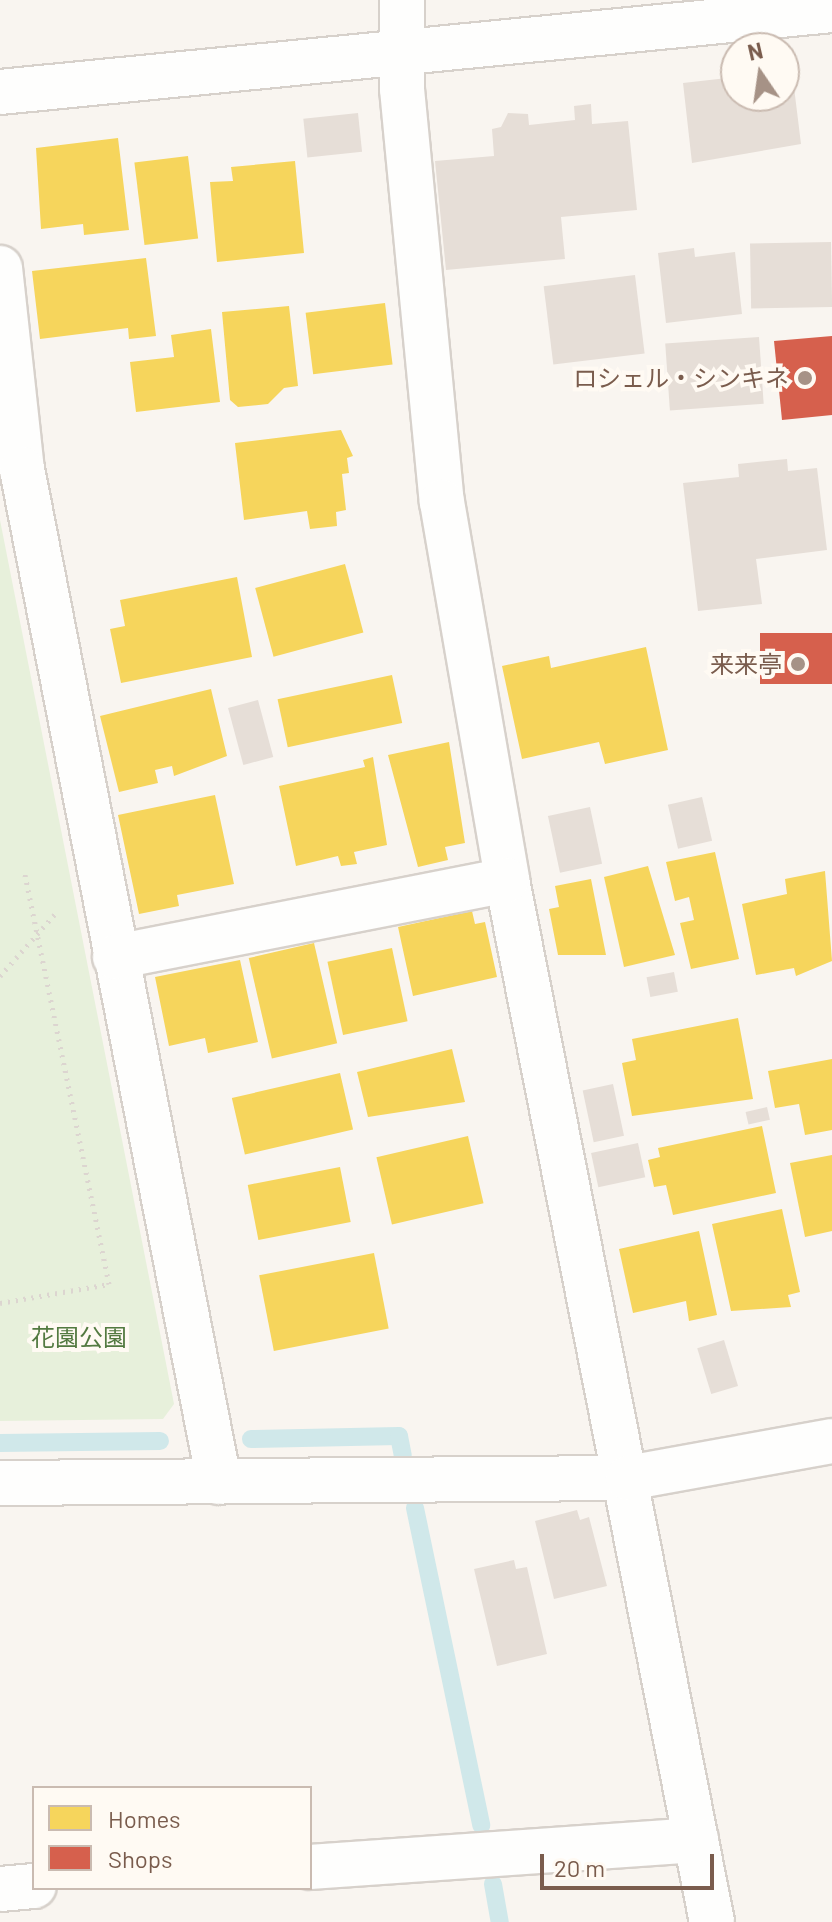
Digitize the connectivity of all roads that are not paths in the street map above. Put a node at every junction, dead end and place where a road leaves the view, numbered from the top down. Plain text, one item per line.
1 (402, 0) edge
2 (832, 10) edge
3 (400, 48) junction
4 (0, 92) edge
5 (0, 268) edge
6 (507, 880) junction
7 (115, 957) junction
8 (832, 1441) edge
9 (628, 1478) junction
10 (219, 1482) junction
11 (0, 1483) edge
12 (696, 1840) junction
13 (312, 1867) edge
14 (32, 1886) edge
15 (0, 1889) edge
16 (712, 1922) edge

1 - 3 street
2 - 3 street
3 - 4 street
3 - 6 street
5 - 7 street
6 - 7 street
6 - 9 street
7 - 10 street
8 - 9 street
9 - 10 street
9 - 12 street
10 - 11 street
12 - 13 street
12 - 16 street
14 - 15 street

